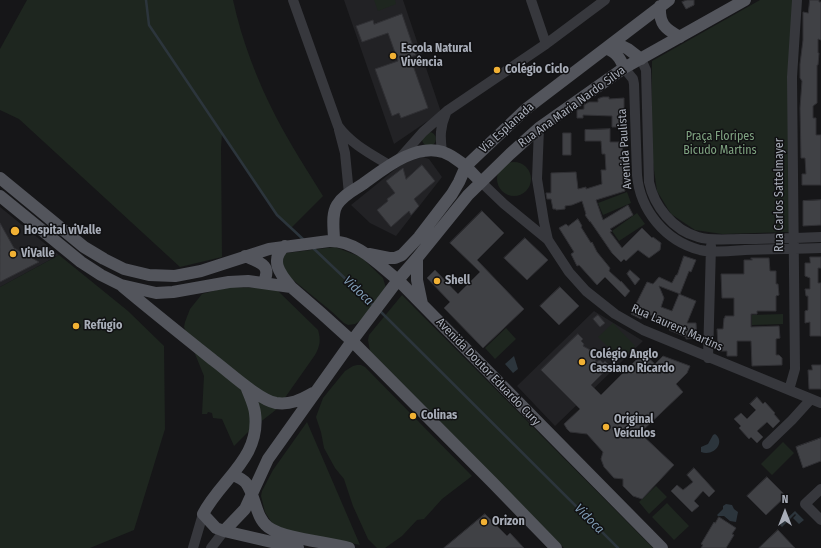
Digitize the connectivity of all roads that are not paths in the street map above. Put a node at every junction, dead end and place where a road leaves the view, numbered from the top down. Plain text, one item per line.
1 (293, 0) edge
2 (605, 0) edge
3 (746, 0) edge
4 (797, 0) edge
5 (534, 2) edge
6 (664, 3) edge
7 (680, 37) junction
8 (546, 44) junction
9 (610, 45) junction
10 (641, 59) junction
11 (624, 68) junction
12 (447, 111) junction
13 (338, 126) junction
14 (539, 128) junction
15 (442, 152) junction
16 (394, 162) junction
17 (466, 166) junction
18 (0, 178) edge
19 (481, 182) junction
20 (349, 194) junction
21 (0, 196) edge
22 (793, 237) junction
23 (821, 237) edge
24 (548, 240) junction
25 (711, 240) junction
26 (332, 241) junction
27 (288, 246) junction
28 (821, 248) edge
29 (793, 249) junction
30 (711, 251) junction
31 (363, 252) junction
32 (245, 256) junction
33 (417, 258) junction
34 (398, 280) junction
35 (263, 283) junction
36 (121, 285) junction
37 (291, 287) junction
38 (423, 305) junction
39 (352, 341) junction
40 (708, 358) junction
41 (246, 386) junction
42 (790, 390) junction
43 (316, 392) junction
44 (811, 399) junction
45 (821, 403) edge
46 (767, 444) dead end
47 (233, 475) junction
48 (821, 489) edge
49 (252, 495) junction
50 (203, 514) junction
51 (821, 520) edge
52 (224, 531) junction
53 (193, 548) edge
54 (210, 548) edge
55 (298, 548) edge
56 (349, 548) edge
57 (556, 548) edge
58 (662, 548) edge

1 - 13 street
2 - 8 street
3 - 7 main road, Rua Ana Maria Nardo Silva
4 - 22 street, Rua Carlos Sattelmayer
5 - 8 street
6 - 7 main road
6 - 9 main road, Via Esplanada
7 - 10 main road, Rua Ana Maria Nardo Silva
8 - 12 street
9 - 10 main road
9 - 11 main road
9 - 17 main road, Via Esplanada
10 - 11 main road, Rua Ana Maria Nardo Silva
10 - 25 street, Avenida Paulista
11 - 14 main road, Rua Ana Maria Nardo Silva
11 - 30 street, Avenida Paulista
12 - 15 street
12 - 16 street
13 - 16 street
13 - 20 street
14 - 19 main road, Rua Ana Maria Nardo Silva
14 - 24 street, Rua Laurent Martins
15 - 16 main road
15 - 17 main road
16 - 20 main road
17 - 19 main road
17 - 31 main road, Via Esplanada
18 - 32 main road, Avenida Doutor Eduardo Cury
19 - 24 street, Rua Laurent Martins
19 - 33 main road, Rua Ana Maria Nardo Silva
20 - 26 main road
21 - 36 main road
22 - 23 street, Avenida Paulista
22 - 25 street, Avenida Paulista
22 - 29 street, Rua Carlos Sattelmayer
24 - 40 street, Rua Laurent Martins
25 - 30 street
26 - 27 main road, Avenida Doutor Eduardo Cury
26 - 31 main road, Avenida Doutor Eduardo Cury
27 - 32 main road, Avenida Doutor Eduardo Cury
27 - 37 main road
28 - 29 street, Avenida Paulista
29 - 30 street, Avenida Paulista
29 - 42 street, Rua Carlos Sattelmayer
30 - 40 street
31 - 34 main road, Avenida Doutor Eduardo Cury
32 - 35 main road
33 - 34 main road, Rua Ana Maria Nardo Silva
33 - 38 main road
34 - 38 main road, Avenida Doutor Eduardo Cury
34 - 39 main road, Rua Ana Maria Nardo Silva
35 - 36 main road
35 - 37 main road
36 - 41 main road
37 - 39 main road
38 - 58 main road, Avenida Doutor Eduardo Cury
39 - 43 main road, Rua Ana Maria Nardo Silva
39 - 57 main road
40 - 42 street, Rua Laurent Martins
41 - 43 main road
41 - 47 main road
42 - 44 street, Rua Laurent Martins
43 - 49 main road, Rua Ana Maria Nardo Silva
44 - 45 street, Rua Laurent Martins
44 - 46 street
47 - 49 main road
47 - 50 main road
48 - 51 street
49 - 52 main road, Rua Ana Maria Nardo Silva
49 - 56 main road
50 - 52 main road
50 - 53 street
52 - 54 street
52 - 55 main road

